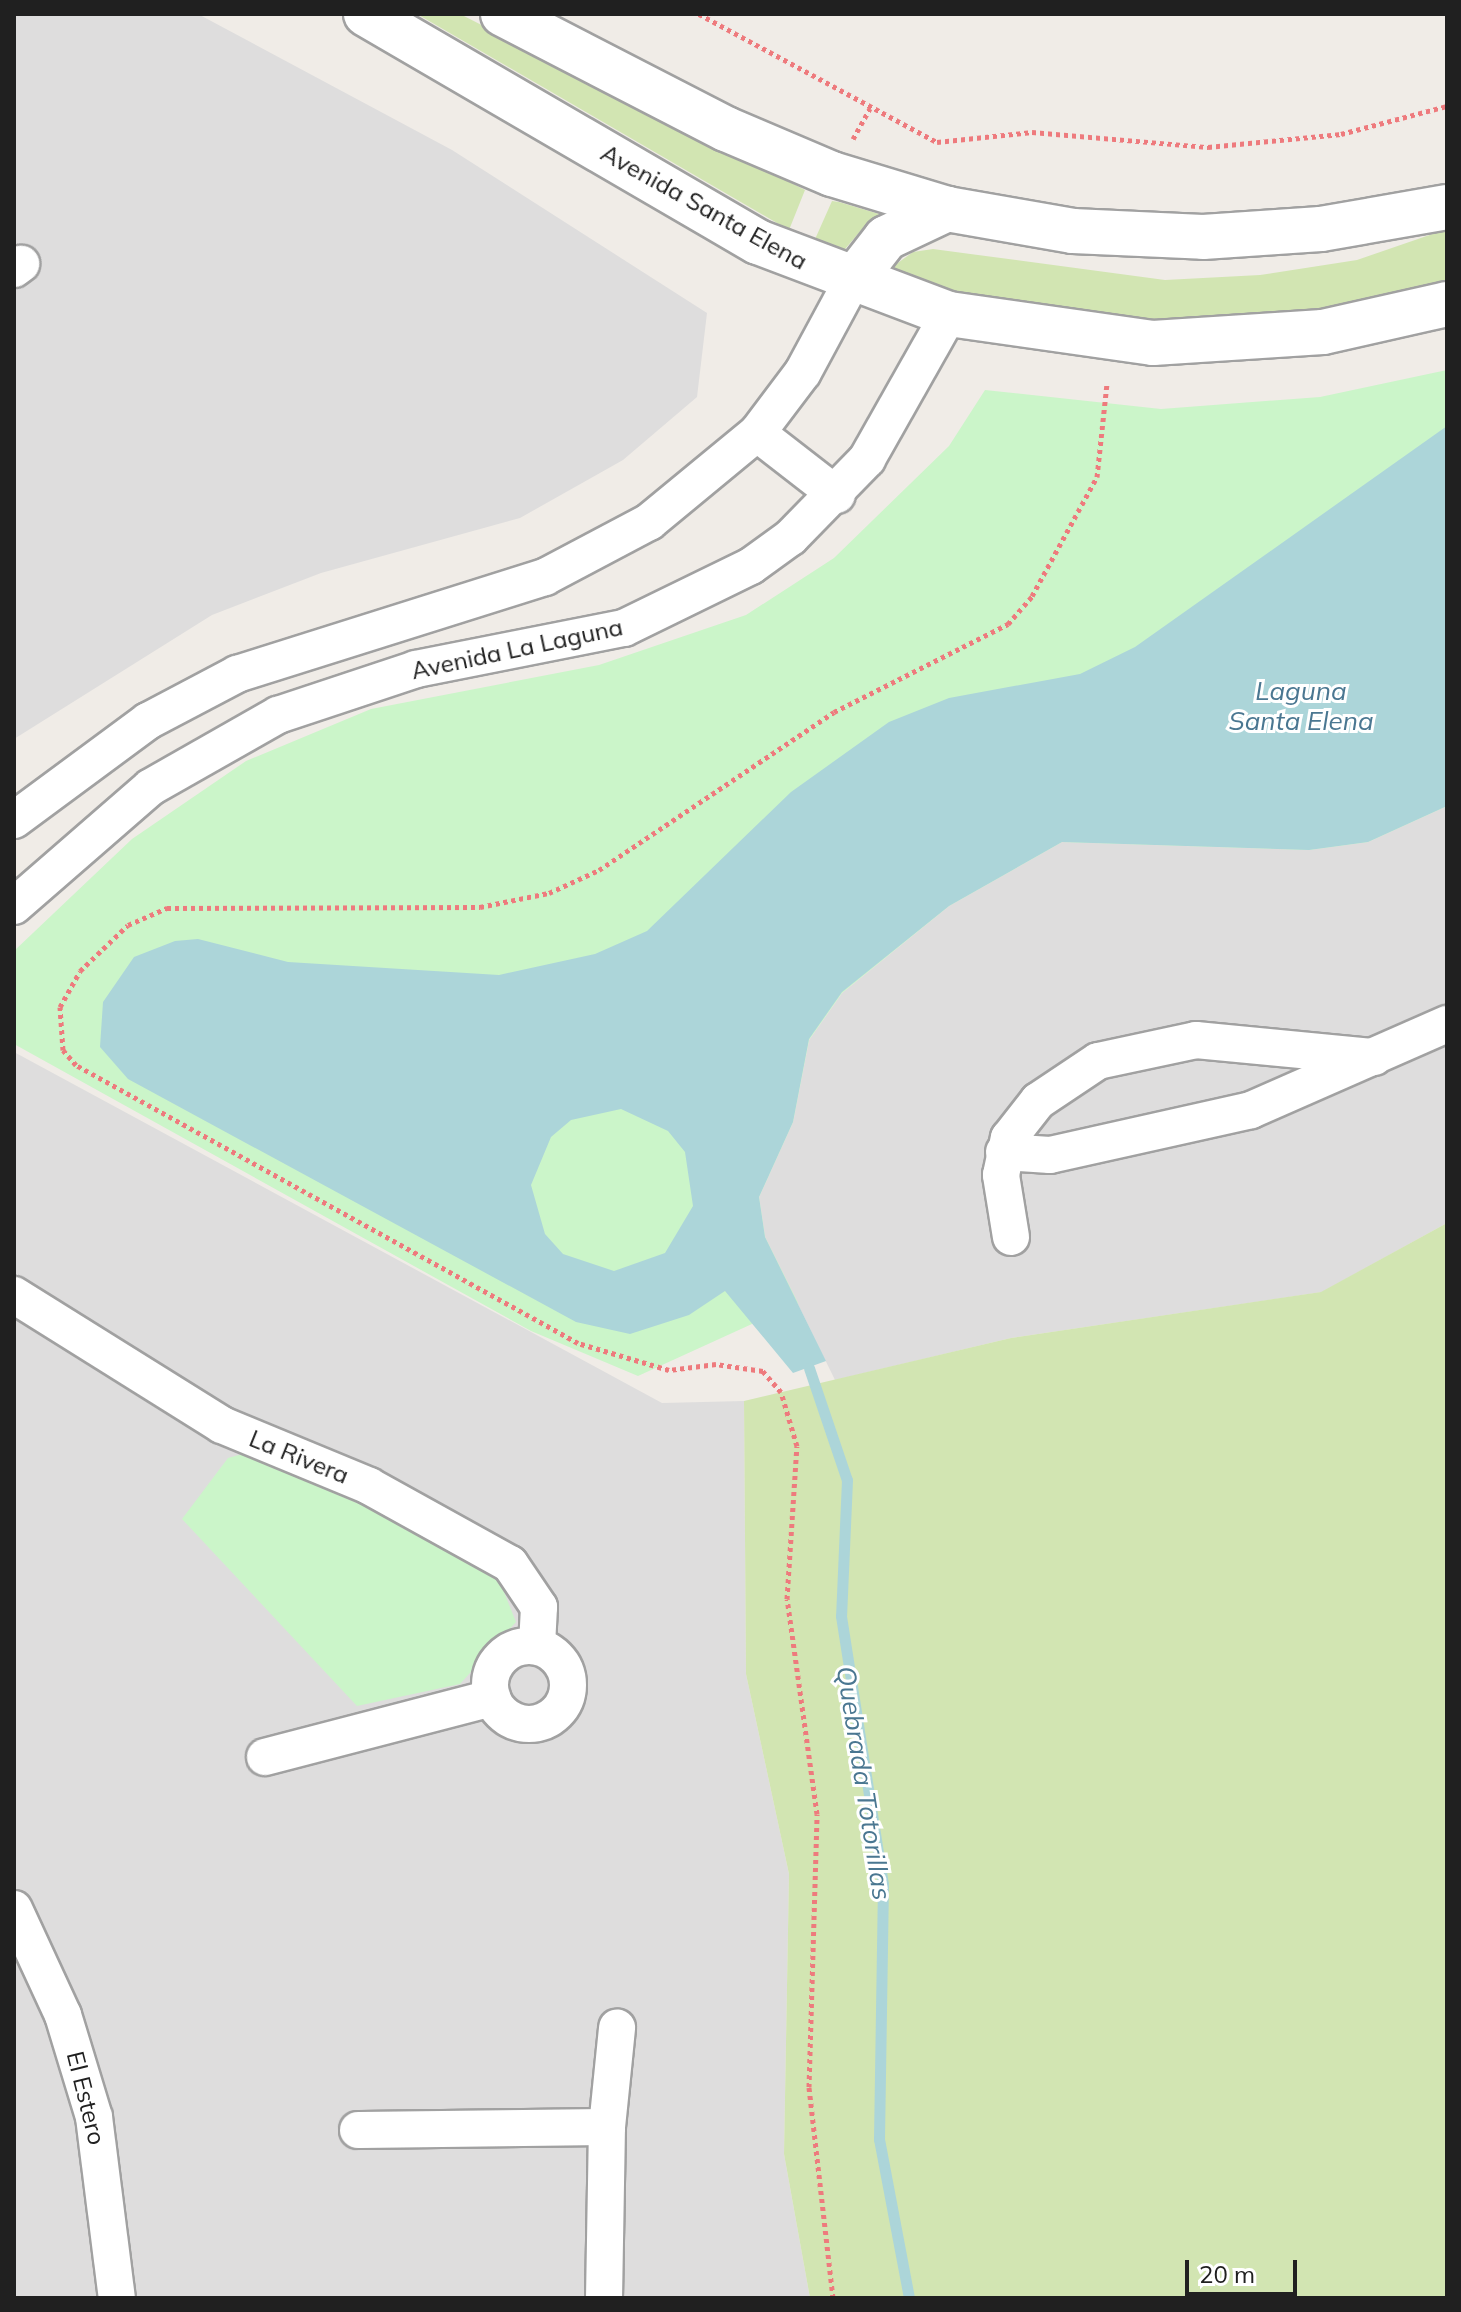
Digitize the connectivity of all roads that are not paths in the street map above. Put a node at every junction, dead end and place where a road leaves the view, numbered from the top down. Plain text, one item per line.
1 (366, 14) edge
2 (503, 14) edge
3 (1447, 207) edge
4 (947, 209) junction
5 (851, 283) junction
6 (1447, 304) edge
7 (949, 314) junction
8 (757, 433) junction
9 (837, 495) junction
10 (14, 820) edge
11 (14, 906) edge
12 (1447, 1024) edge
13 (1374, 1057) junction
14 (1004, 1152) junction
15 (1011, 1237) dead end
16 (14, 1295) edge
17 (537, 1646) junction
18 (492, 1698) junction
19 (265, 1757) dead end
20 (14, 1909) edge
21 (617, 2028) dead end
22 (607, 2127) junction
23 (358, 2130) dead end
24 (117, 2298) edge
25 (604, 2298) edge

1 - 5 street, Avenida Santa Elena
2 - 4 street
3 - 4 street
4 - 5 street
5 - 7 street, Avenida Santa Elena
5 - 8 street
6 - 7 street, Avenida Santa Elena
7 - 9 street, Avenida La Laguna
8 - 9 street
8 - 10 street
9 - 11 street, Avenida La Laguna
12 - 13 street
13 - 14 street
13 - 14 street
14 - 15 street
16 - 17 street, La Rivera
17 - 18 street
17 - 18 street
18 - 19 street
20 - 24 street, El Estero
21 - 22 street
22 - 23 street
22 - 25 street

